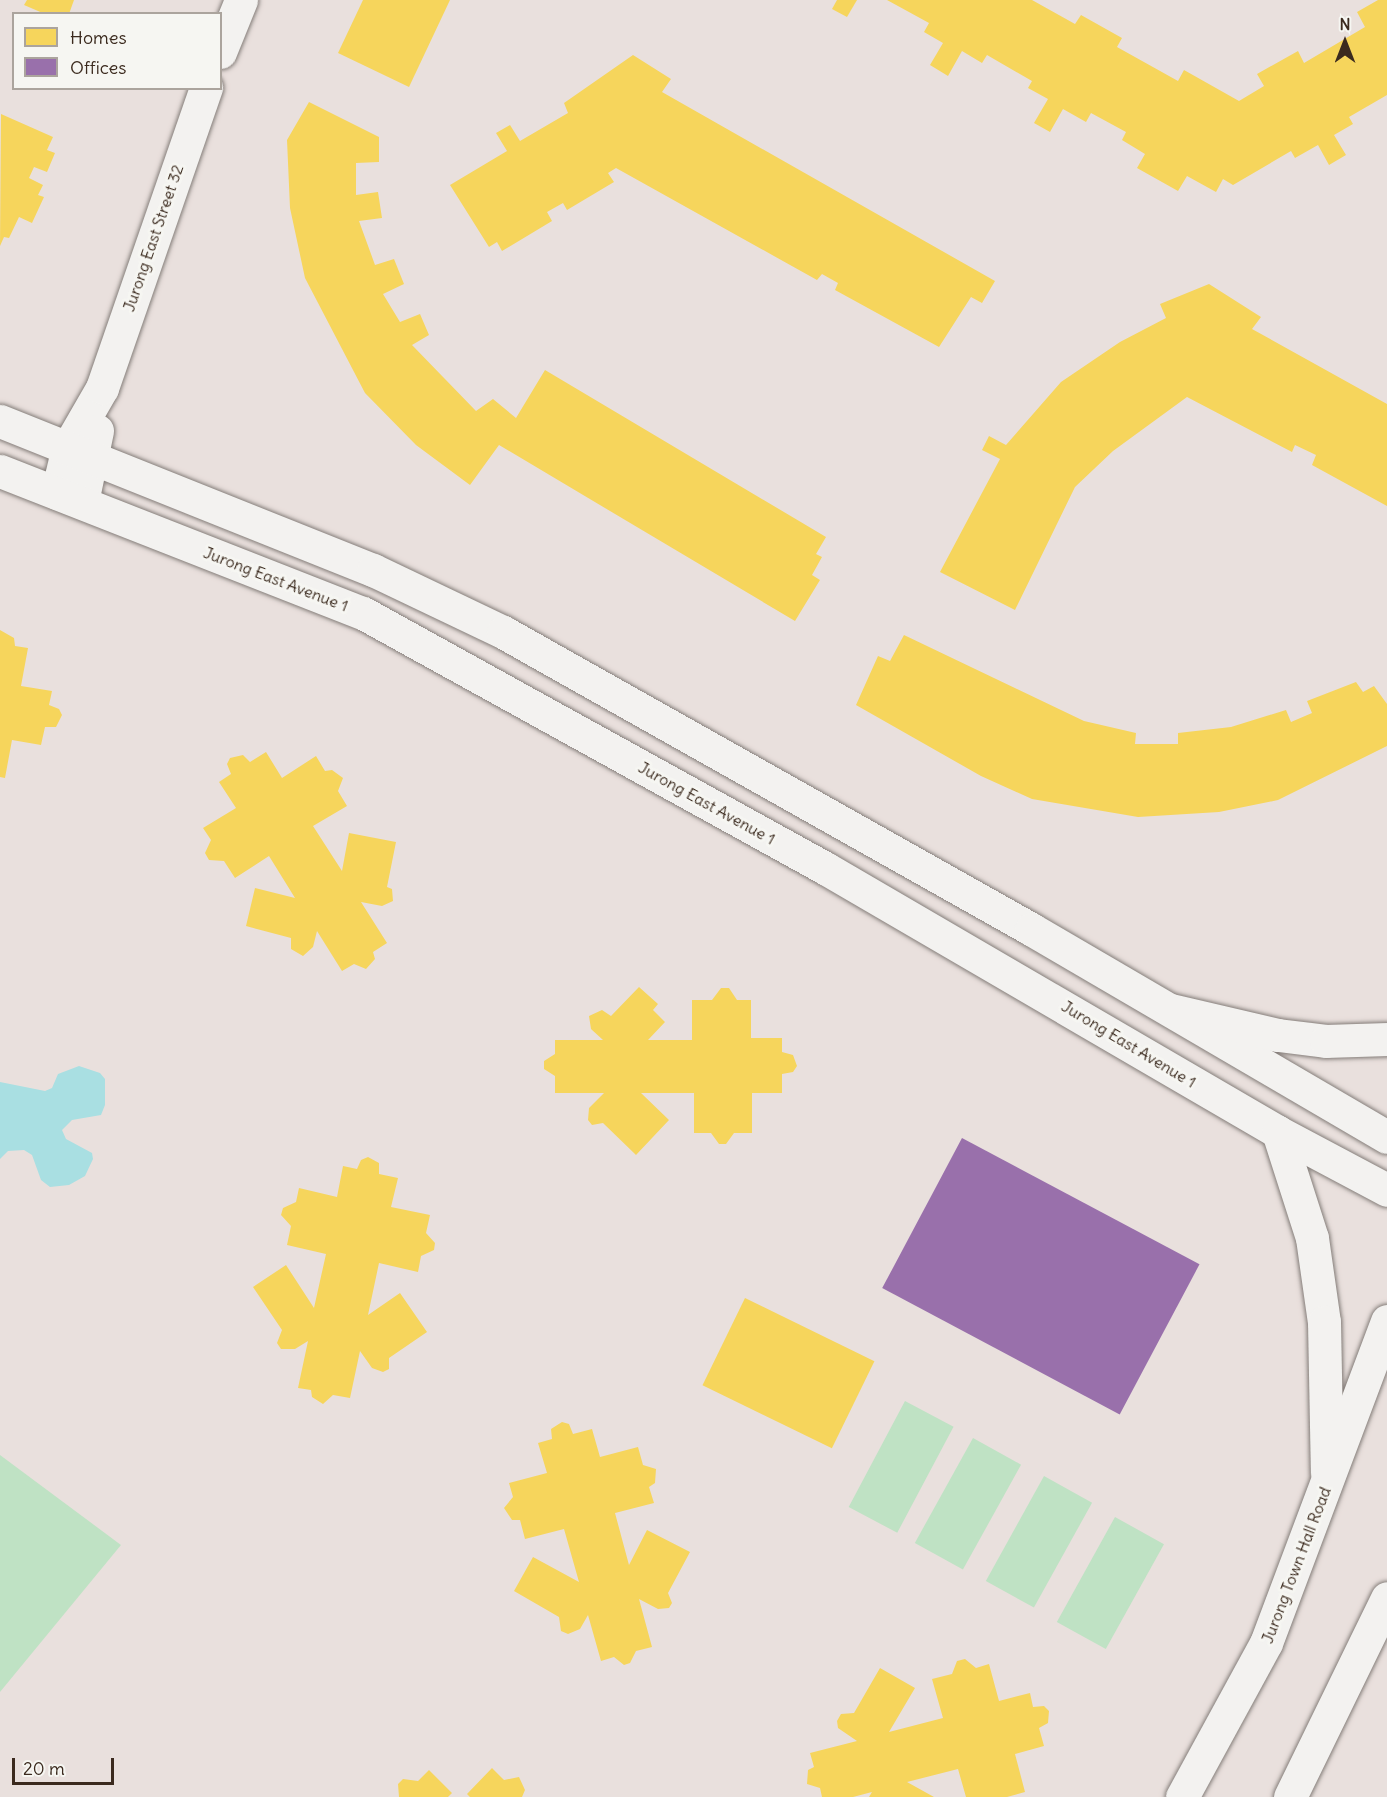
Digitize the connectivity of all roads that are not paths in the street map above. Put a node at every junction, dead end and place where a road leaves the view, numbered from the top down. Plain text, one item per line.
1 (242, 0) edge
2 (222, 47) edge
3 (205, 90) edge
4 (0, 421) edge
5 (81, 453) junction
6 (0, 471) edge
7 (69, 497) junction
8 (1172, 1010) junction
9 (1387, 1040) edge
10 (1278, 1132) junction
11 (1387, 1137) edge
12 (1387, 1190) edge
13 (1387, 1322) edge
14 (1328, 1485) junction
15 (1387, 1598) edge
16 (1182, 1797) edge
17 (1290, 1797) edge

1 - 2 street
3 - 5 street, Jurong East Street 32
4 - 5 street
5 - 7 street, Jurong East Street 32
5 - 8 street
6 - 7 street, Jurong East Avenue 1
7 - 10 street, Jurong East Avenue 1
8 - 9 street
8 - 11 street
10 - 12 street, Jurong East Avenue 1
10 - 14 street
13 - 14 street, Jurong Town Hall Road
14 - 16 street, Jurong Town Hall Road
15 - 17 street

